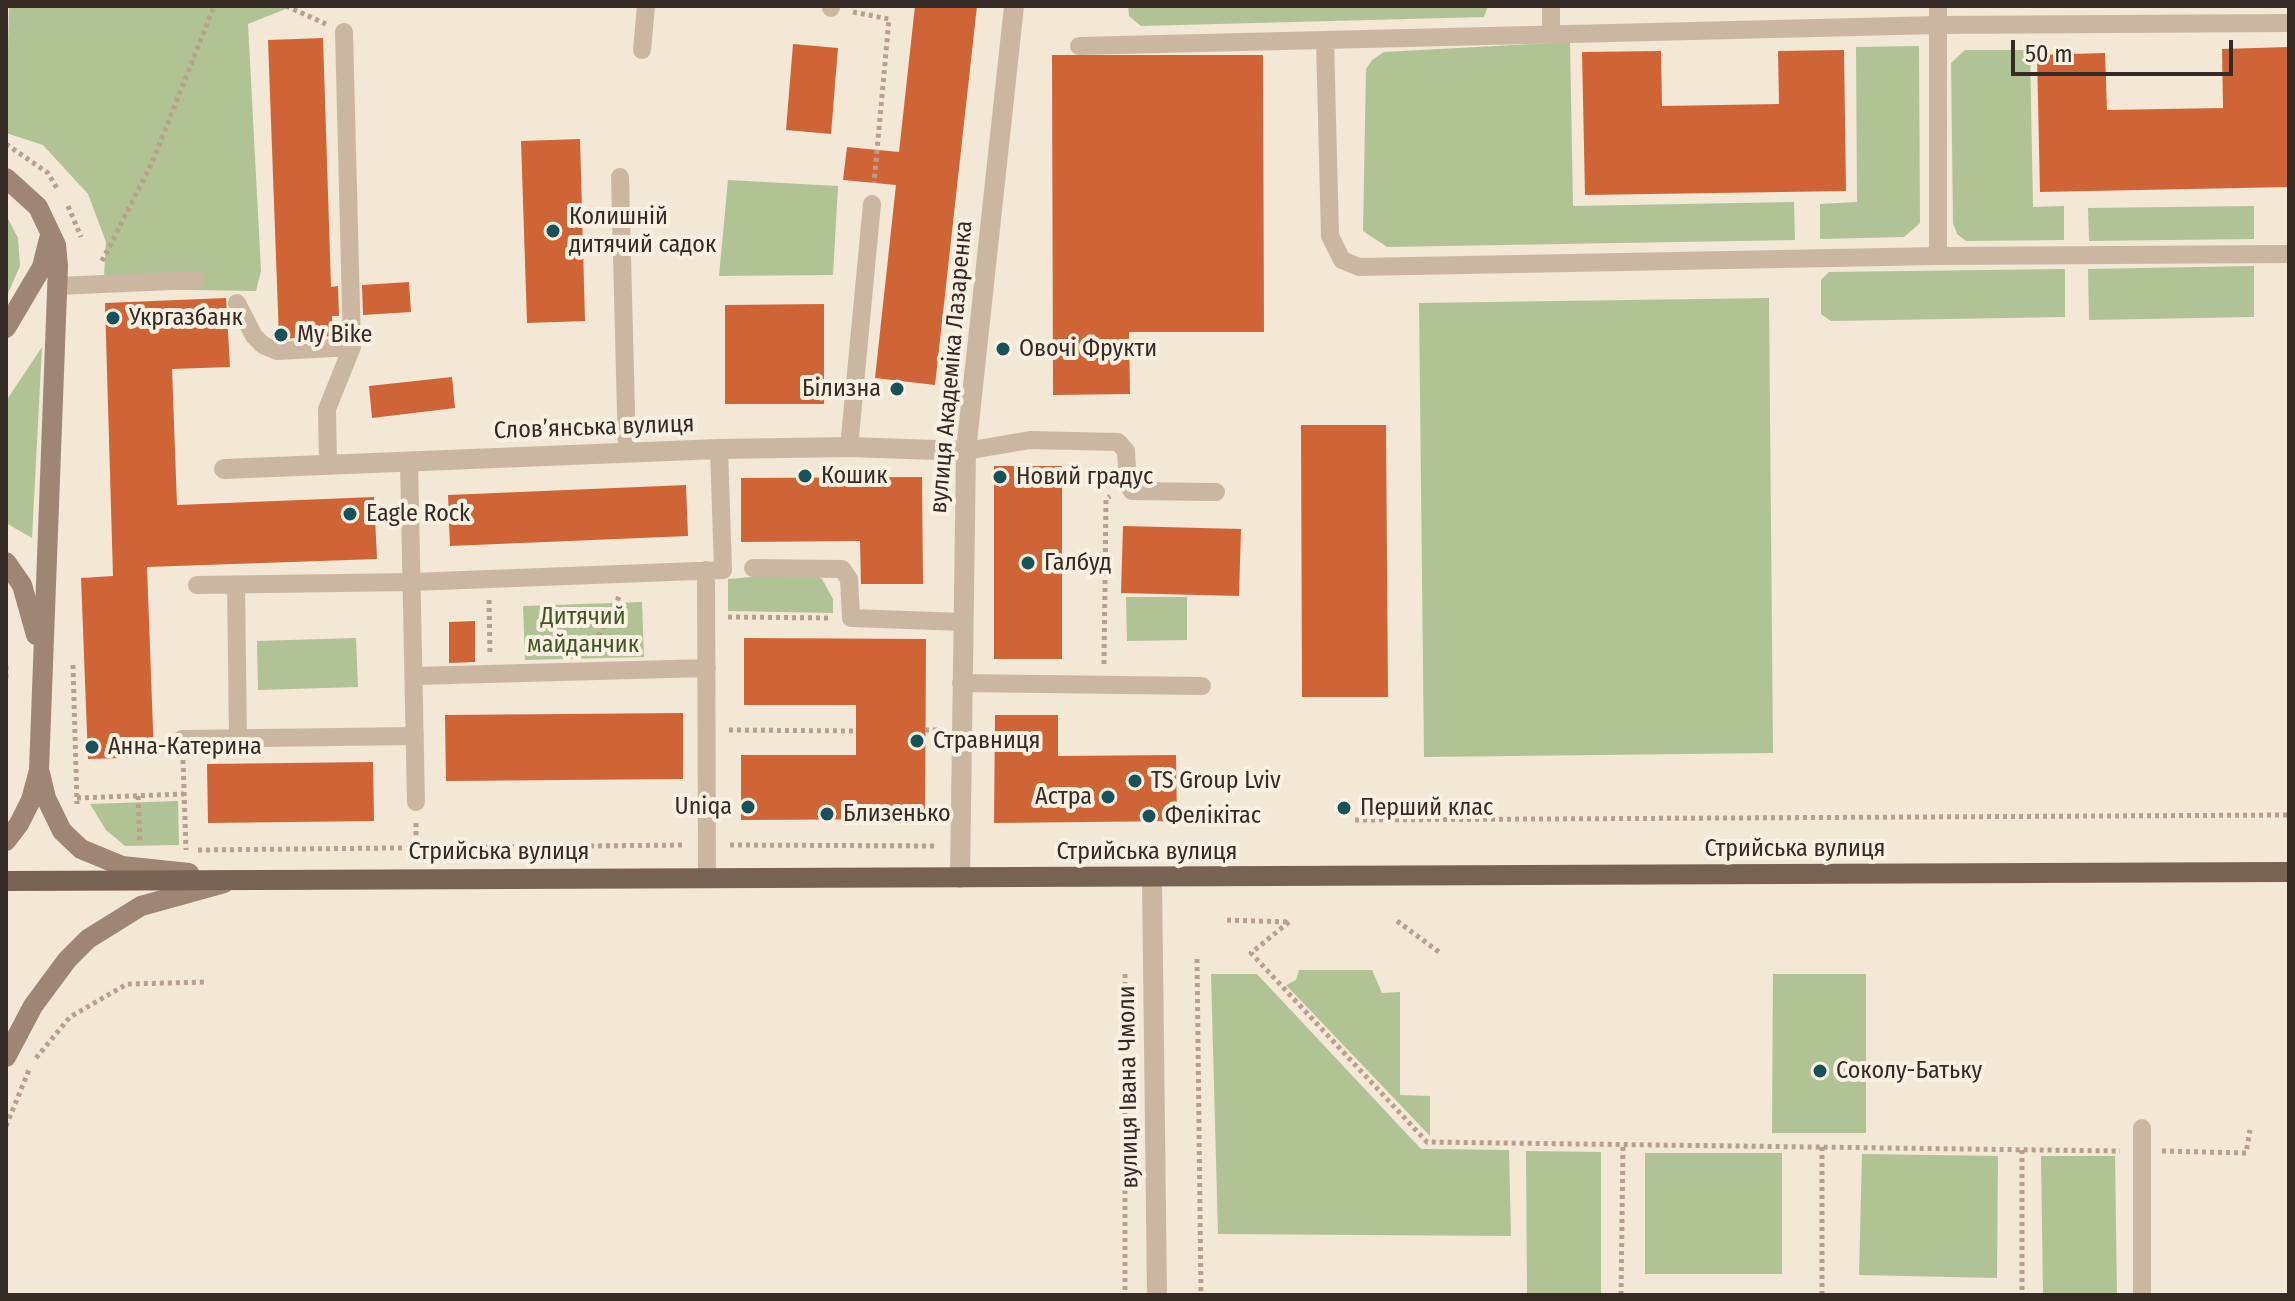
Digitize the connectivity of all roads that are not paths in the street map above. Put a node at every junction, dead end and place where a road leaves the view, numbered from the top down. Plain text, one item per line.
1 (646, 6) edge
2 (1014, 6) edge
3 (1551, 6) edge
4 (1938, 15) edge
5 (2289, 23) edge
6 (344, 32) road end
7 (1551, 34) junction
8 (1325, 40) junction
9 (1079, 46) dead end
10 (642, 50) dead end
11 (620, 177) dead end
12 (6, 178) edge
13 (872, 204) road end
14 (49, 225) junction
15 (2289, 254) edge
16 (1938, 256) junction
17 (195, 280) dead end
18 (58, 286) junction
19 (237, 303) dead end
20 (6, 328) edge
21 (352, 347) junction
22 (849, 447) junction
23 (719, 449) junction
24 (966, 451) junction
25 (627, 452) junction
26 (409, 461) junction
27 (328, 465) junction
28 (224, 469) dead end
29 (1216, 492) dead end
30 (6, 562) edge
31 (753, 568) dead end
32 (706, 570) junction
33 (412, 582) junction
34 (197, 585) dead end
35 (236, 585) junction
36 (963, 622) junction
37 (42, 665) junction
38 (707, 668) junction
39 (415, 676) junction
40 (961, 683) junction
41 (1202, 686) dead end
42 (415, 736) junction
43 (182, 739) road end
44 (238, 739) junction
45 (39, 770) junction
46 (416, 802) dead end
47 (6, 841) edge
48 (2289, 872) edge
49 (244, 878) junction
50 (707, 878) junction
51 (960, 878) junction
52 (1152, 879) junction
53 (6, 881) edge
54 (6, 1057) edge
55 (2142, 1128) dead end
56 (1157, 1295) edge
57 (2142, 1295) edge

1 - 10 lane
2 - 24 street, вулиця Академіка Лазаренка
3 - 7 lane
4 - 5 lane
4 - 7 lane
4 - 16 lane
6 - 21 lane
7 - 8 lane
8 - 9 lane
8 - 16 lane
11 - 25 lane
12 - 14 main road
13 - 22 lane
14 - 18 main road
14 - 20 main road
15 - 16 lane
17 - 18 lane
18 - 37 main road
19 - 21 lane
21 - 27 lane
22 - 23 street, Словʼянська вулиця
22 - 24 street, Словʼянська вулиця
23 - 25 street, Словʼянська вулиця
23 - 32 lane
24 - 29 lane
24 - 36 street, вулиця Академіка Лазаренка
25 - 26 street, Словʼянська вулиця
26 - 27 street, Словʼянська вулиця
26 - 33 lane
27 - 28 street, Словʼянська вулиця
30 - 37 main road
31 - 36 lane
32 - 33 lane
32 - 38 lane
33 - 35 lane
33 - 39 lane
34 - 35 lane
35 - 44 lane
36 - 40 street, вулиця Академіка Лазаренка
37 - 45 main road
38 - 39 lane
38 - 50 lane
39 - 42 lane
40 - 41 lane
40 - 51 street, вулиця Академіка Лазаренка
42 - 44 lane
42 - 46 lane
43 - 44 lane
45 - 47 main road
45 - 49 main road
48 - 52 main road, Стрийська вулиця
49 - 50 main road, Стрийська вулиця
49 - 53 main road, Стрийська вулиця
49 - 54 main road
50 - 51 main road, Стрийська вулиця
51 - 52 main road, Стрийська вулиця
52 - 56 street, вулиця Івана Чмоли
55 - 57 lane

